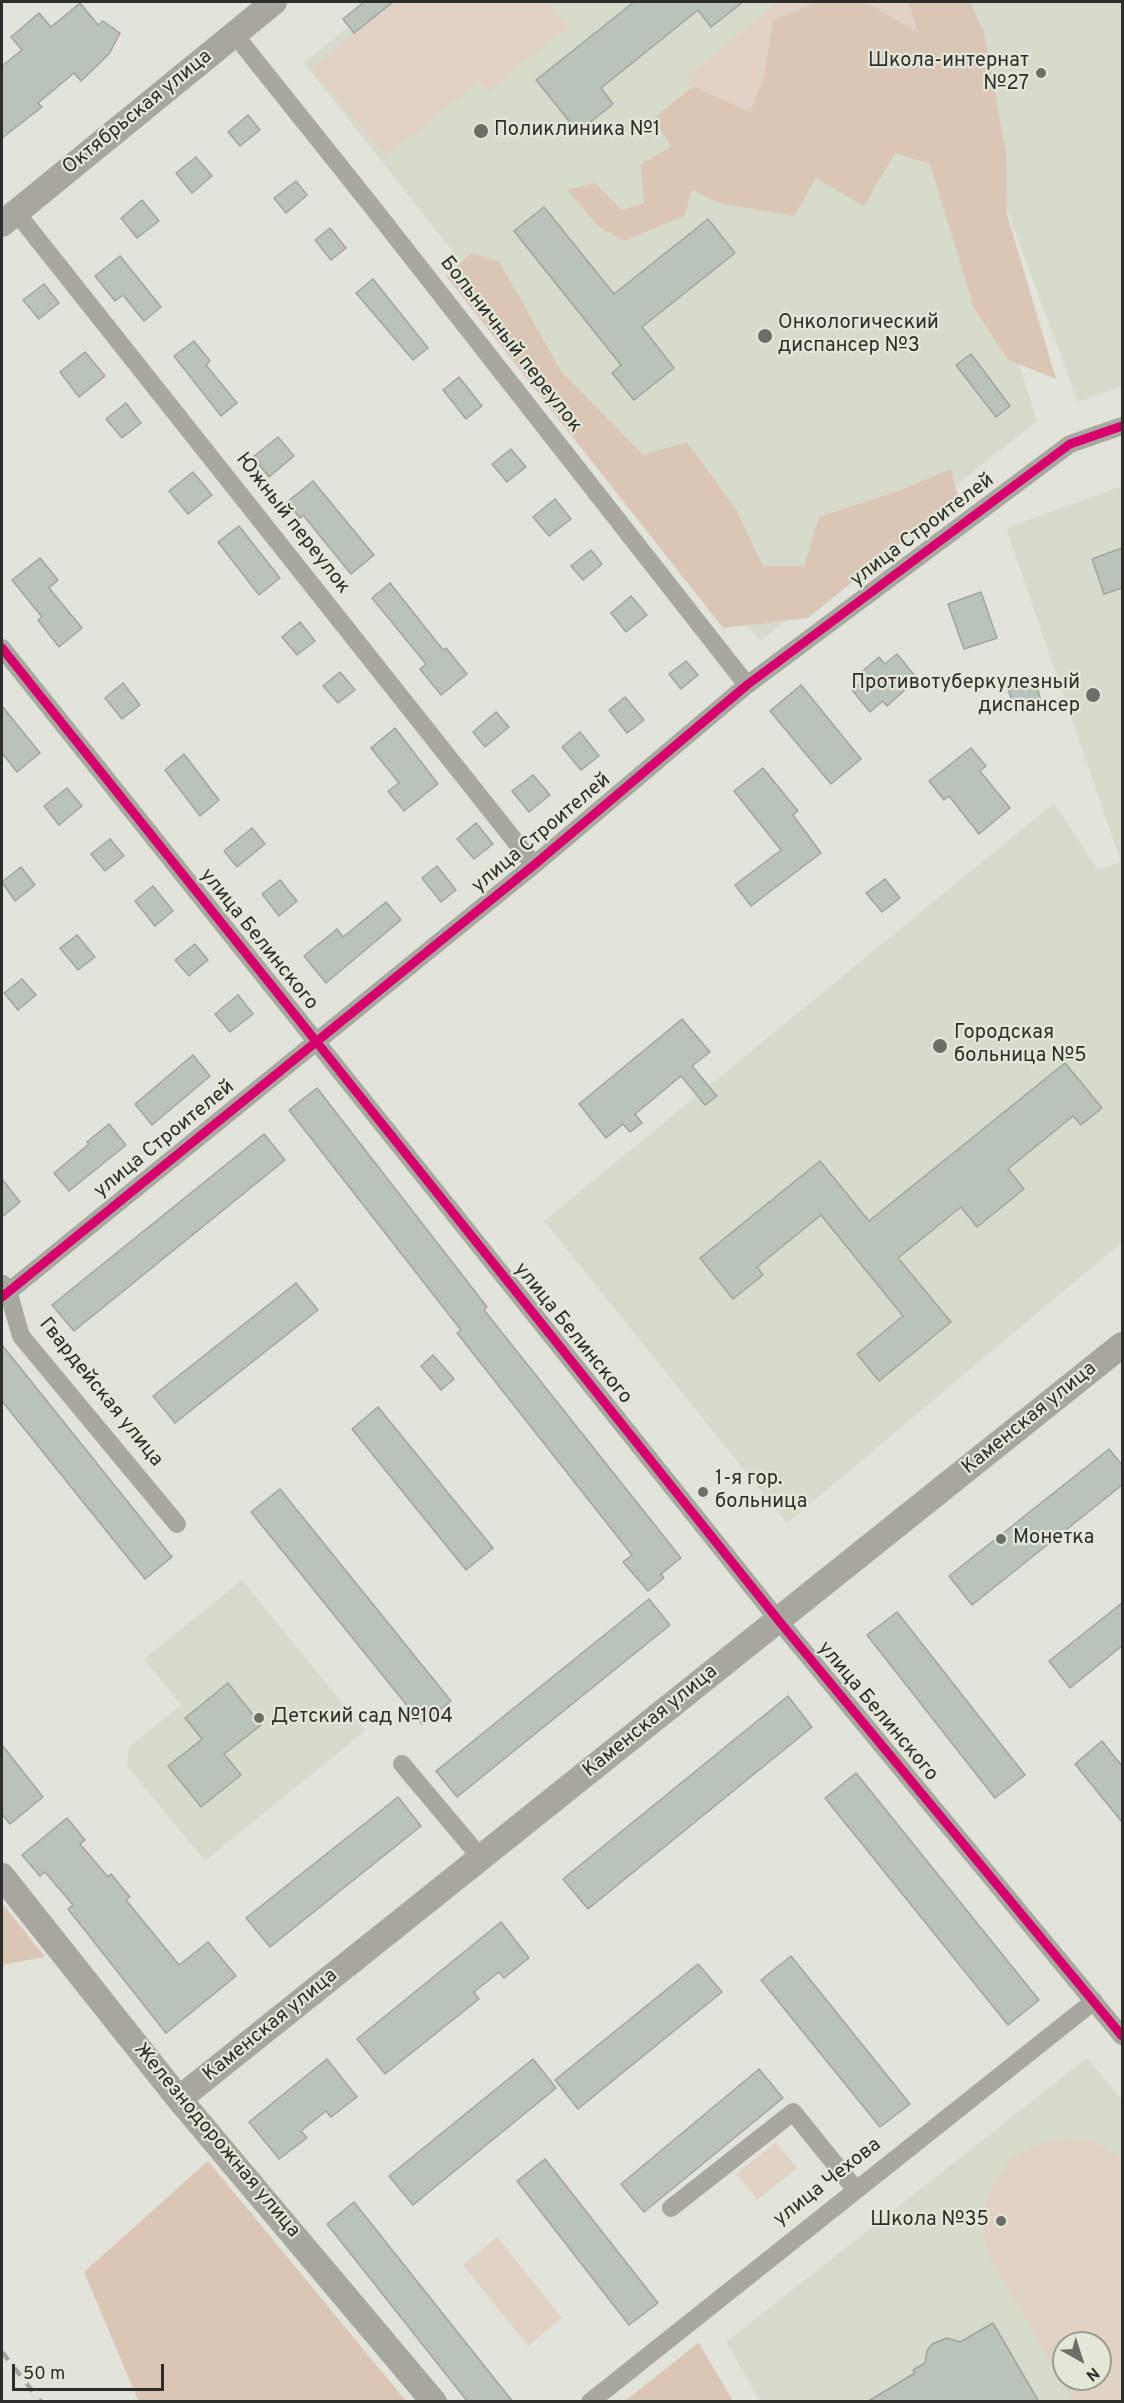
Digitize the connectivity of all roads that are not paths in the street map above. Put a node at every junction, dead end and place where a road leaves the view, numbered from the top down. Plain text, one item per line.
1 (274, 2) edge
2 (235, 35) junction
3 (8, 218) edge
4 (1122, 426) edge
5 (2, 648) edge
6 (747, 685) junction
7 (534, 865) junction
8 (315, 1041) junction
9 (4, 1290) edge
10 (1122, 1345) edge
11 (177, 1524) dead end
12 (779, 1621) junction
13 (402, 1764) dead end
14 (481, 1858) junction
15 (2, 1876) edge
16 (1094, 2001) junction
17 (1122, 2036) edge
18 (179, 2099) junction
19 (856, 2190) junction
20 (671, 2208) dead end
21 (434, 2402) edge
22 (590, 2402) edge

1 - 2 street, Октябрьская улица
2 - 3 street, Октябрьская улица
2 - 6 street, Больничный переулок
3 - 7 street, Южный переулок
4 - 6 street, улица Строителей
5 - 8 street, улица Белинского
6 - 7 street, улица Строителей
7 - 8 street, улица Строителей
8 - 9 street, улица Строителей
8 - 12 street, улица Белинского
9 - 11 street, Гвардейская улица
10 - 12 street, Каменская улица
12 - 14 street, Каменская улица
12 - 16 street, улица Белинского
13 - 14 street
14 - 18 street, Каменская улица
15 - 18 street, Железнодорожная улица
16 - 17 street, улица Белинского
16 - 19 street, улица Чехова
18 - 21 street, Железнодорожная улица
19 - 20 street
19 - 22 street, улица Чехова

